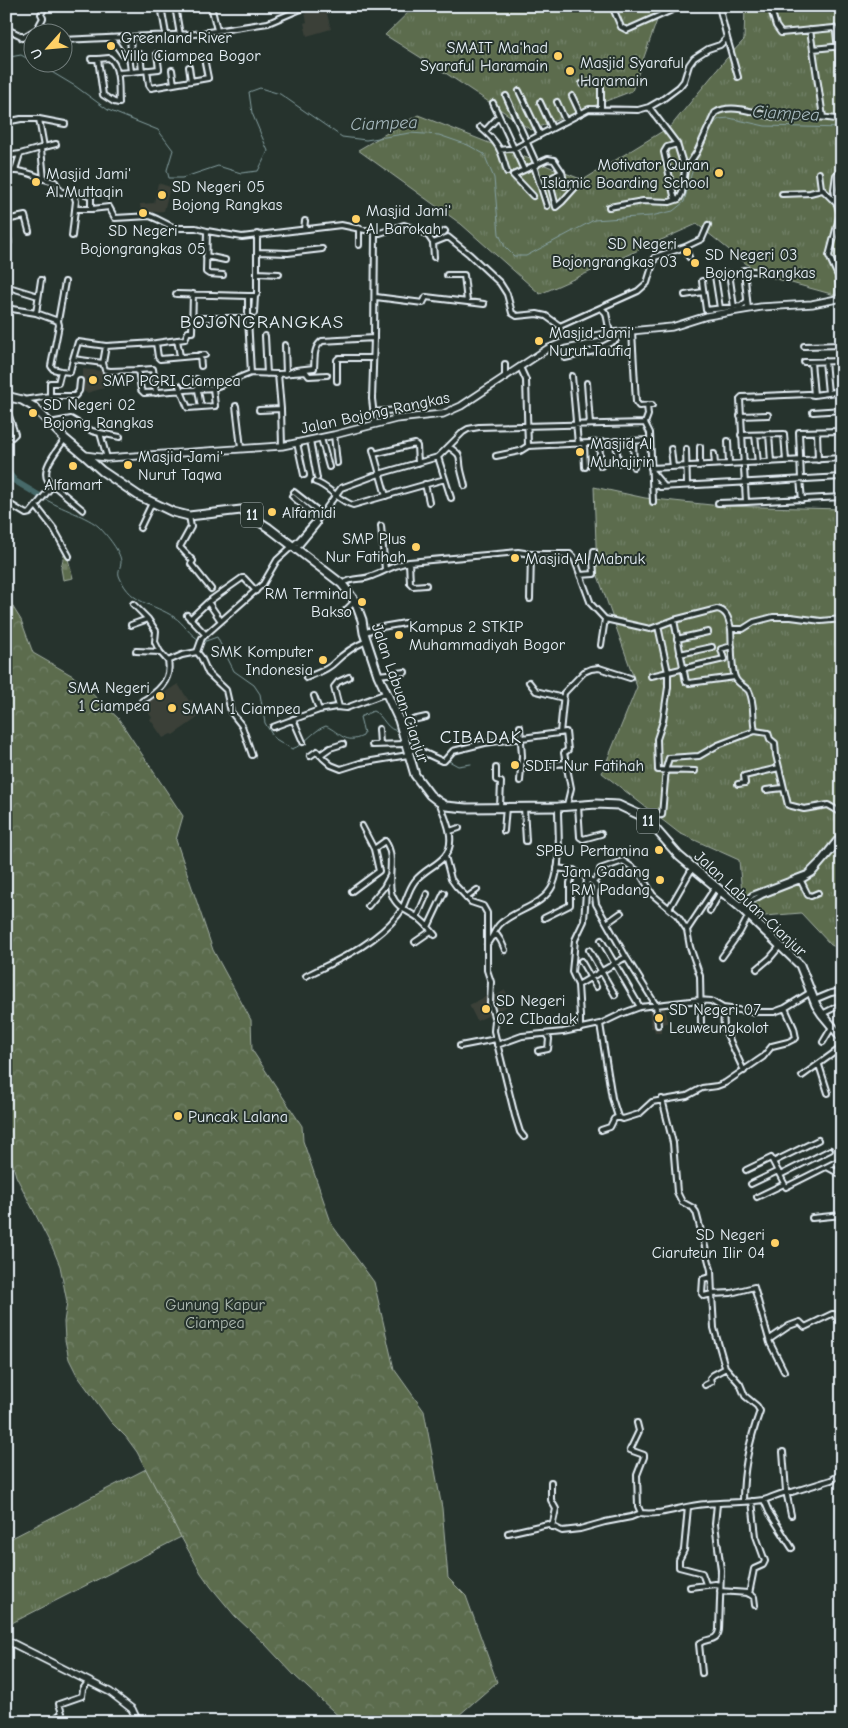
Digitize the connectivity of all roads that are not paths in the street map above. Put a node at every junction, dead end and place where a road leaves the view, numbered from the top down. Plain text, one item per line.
1 (46, 6) edge
2 (161, 6) edge
3 (211, 6) edge
4 (308, 6) edge
5 (612, 6) edge
6 (681, 6) edge
7 (692, 6) edge
8 (699, 6) edge
9 (719, 6) edge
10 (770, 6) edge
11 (176, 12) dead end
12 (41, 22) edge
13 (6, 30) edge
14 (217, 30) junction
15 (810, 30) junction
16 (166, 34) junction
17 (180, 35) junction
18 (22, 38) edge
19 (111, 38) junction
20 (130, 38) junction
21 (727, 38) junction
22 (72, 40) edge
23 (840, 47) edge
24 (813, 50) junction
25 (140, 54) dead end
26 (157, 54) dead end
27 (129, 55) junction
28 (91, 59) dead end
29 (98, 59) junction
30 (205, 63) dead end
31 (189, 66) dead end
32 (172, 70) dead end
33 (144, 71) junction
34 (132, 72) junction
35 (117, 73) junction
36 (738, 77) dead end
37 (841, 79) edge
38 (191, 81) junction
39 (174, 84) junction
40 (582, 84) dead end
41 (519, 91) dead end
42 (506, 96) dead end
43 (572, 96) dead end
44 (540, 102) dead end
45 (557, 102) dead end
46 (493, 103) dead end
47 (649, 106) junction
48 (601, 108) junction
49 (580, 113) junction
50 (499, 116) junction
51 (823, 117) junction
52 (39, 119) junction
53 (565, 120) junction
54 (842, 120) edge
55 (6, 122) edge
56 (65, 124) dead end
57 (480, 126) dead end
58 (552, 128) junction
59 (485, 131) junction
60 (540, 135) junction
61 (527, 142) junction
62 (56, 144) dead end
63 (677, 144) junction
64 (43, 148) junction
65 (514, 148) junction
66 (500, 150) junction
67 (20, 154) junction
68 (6, 156) edge
69 (536, 165) junction
70 (523, 168) dead end
71 (15, 170) junction
72 (685, 170) junction
73 (842, 171) edge
74 (6, 172) edge
75 (507, 172) dead end
76 (562, 172) junction
77 (819, 173) dead end
78 (44, 179) junction
79 (580, 182) dead end
80 (566, 186) dead end
81 (822, 190) junction
82 (73, 192) junction
83 (782, 194) dead end
84 (533, 196) dead end
85 (675, 200) junction
86 (837, 204) junction
87 (547, 206) dead end
88 (609, 207) dead end
89 (75, 209) junction
90 (91, 209) junction
91 (6, 220) edge
92 (305, 221) dead end
93 (708, 225) dead end
94 (359, 228) junction
95 (6, 229) edge
96 (304, 229) junction
97 (29, 231) dead end
98 (207, 231) junction
99 (444, 231) dead end
100 (375, 233) junction
101 (426, 233) junction
102 (257, 234) junction
103 (72, 236) dead end
104 (9, 242) dead end
105 (433, 243) junction
106 (359, 245) dead end
107 (685, 247) junction
108 (322, 249) dead end
109 (258, 252) junction
110 (206, 256) junction
111 (434, 257) dead end
112 (689, 257) dead end
113 (225, 260) dead end
114 (257, 273) junction
115 (729, 273) dead end
116 (772, 273) dead end
117 (279, 274) dead end
118 (223, 275) dead end
119 (447, 275) dead end
120 (715, 276) dead end
121 (41, 280) dead end
122 (702, 281) dead end
123 (64, 282) dead end
124 (6, 288) edge
125 (703, 292) junction
126 (176, 294) dead end
127 (193, 294) junction
128 (685, 295) dead end
129 (38, 296) junction
130 (248, 296) junction
131 (256, 296) junction
132 (376, 297) junction
133 (841, 298) edge
134 (747, 301) junction
135 (467, 302) junction
136 (484, 304) dead end
137 (734, 306) junction
138 (6, 308) edge
139 (602, 308) junction
140 (720, 308) junction
141 (748, 309) junction
142 (36, 313) junction
143 (254, 313) dead end
144 (192, 318) junction
145 (248, 318) junction
146 (58, 321) junction
147 (560, 326) junction
148 (632, 331) junction
149 (617, 332) junction
150 (610, 333) junction
151 (265, 336) dead end
152 (374, 338) junction
153 (177, 340) junction
154 (564, 342) junction
155 (156, 343) junction
156 (842, 345) edge
157 (106, 346) junction
158 (285, 346) dead end
159 (804, 346) dead end
160 (200, 355) junction
161 (205, 355) dead end
162 (180, 356) junction
163 (373, 358) junction
164 (565, 358) dead end
165 (74, 359) junction
166 (841, 361) edge
167 (804, 362) dead end
168 (812, 362) junction
169 (825, 362) junction
170 (103, 363) junction
171 (505, 364) dead end
172 (201, 366) dead end
173 (520, 367) junction
174 (138, 370) junction
175 (61, 372) junction
176 (251, 373) junction
177 (287, 373) junction
178 (267, 374) junction
179 (278, 374) junction
180 (327, 375) dead end
181 (572, 376) dead end
182 (505, 378) junction
183 (196, 380) dead end
184 (80, 381) dead end
185 (337, 381) dead end
186 (587, 384) dead end
187 (842, 384) edge
188 (179, 386) dead end
189 (213, 388) junction
190 (197, 390) junction
191 (182, 391) junction
192 (842, 391) edge
193 (156, 393) junction
194 (828, 393) junction
195 (814, 395) junction
196 (8, 396) edge
197 (50, 396) junction
198 (22, 400) junction
199 (236, 406) dead end
200 (201, 407) junction
201 (281, 409) junction
202 (259, 410) dead end
203 (398, 410) dead end
204 (842, 410) edge
205 (373, 412) junction
206 (813, 412) dead end
207 (768, 415) dead end
208 (740, 416) junction
209 (645, 422) junction
210 (50, 423) junction
211 (375, 424) junction
212 (576, 424) junction
213 (590, 424) junction
214 (529, 426) junction
215 (842, 431) edge
216 (817, 432) junction
217 (100, 433) junction
218 (769, 434) junction
219 (334, 435) junction
220 (741, 435) junction
221 (755, 435) junction
222 (6, 436) edge
223 (120, 437) dead end
224 (321, 438) junction
225 (64, 439) junction
226 (310, 440) junction
227 (650, 440) junction
228 (616, 441) junction
229 (633, 441) junction
230 (728, 441) dead end
231 (297, 443) junction
232 (599, 443) junction
233 (578, 444) junction
234 (584, 444) junction
235 (282, 446) junction
236 (528, 446) junction
237 (450, 447) junction
238 (700, 447) dead end
239 (241, 448) junction
240 (671, 449) dead end
241 (686, 450) dead end
242 (714, 454) dead end
243 (84, 456) junction
244 (496, 456) dead end
245 (438, 457) junction
246 (107, 458) junction
247 (842, 458) edge
248 (800, 460) junction
249 (818, 460) junction
250 (786, 461) junction
251 (771, 462) junction
252 (337, 463) dead end
253 (418, 463) junction
254 (618, 463) dead end
255 (758, 463) junction
256 (715, 464) junction
257 (729, 464) junction
258 (742, 464) junction
259 (601, 466) dead end
260 (686, 466) junction
261 (700, 466) junction
262 (329, 467) dead end
263 (634, 467) dead end
264 (672, 467) junction
265 (585, 468) dead end
266 (651, 470) junction
267 (379, 474) junction
268 (304, 475) dead end
269 (842, 477) edge
270 (445, 479) junction
271 (801, 479) junction
272 (653, 480) junction
273 (744, 482) junction
274 (425, 484) junction
275 (53, 485) junction
276 (687, 485) junction
277 (465, 486) dead end
278 (664, 486) junction
279 (335, 496) junction
280 (386, 496) junction
281 (842, 497) edge
282 (451, 498) dead end
283 (802, 500) junction
284 (6, 502) edge
285 (429, 502) dead end
286 (653, 502) dead end
287 (746, 502) junction
288 (152, 503) junction
289 (718, 503) dead end
290 (36, 506) junction
291 (83, 510) dead end
292 (322, 514) junction
293 (189, 516) junction
294 (316, 520) junction
295 (381, 526) dead end
296 (140, 528) dead end
297 (295, 547) junction
298 (594, 550) dead end
299 (531, 554) junction
300 (68, 556) dead end
301 (409, 562) junction
302 (385, 570) junction
303 (580, 575) junction
304 (342, 584) junction
305 (426, 585) dead end
306 (211, 589) dead end
307 (256, 592) junction
308 (530, 600) dead end
309 (355, 601) junction
310 (208, 602) junction
311 (133, 604) dead end
312 (342, 614) dead end
313 (148, 619) junction
314 (605, 619) junction
315 (842, 619) edge
316 (222, 620) junction
317 (674, 620) junction
318 (405, 622) dead end
319 (131, 625) dead end
320 (658, 626) junction
321 (731, 630) junction
322 (364, 632) junction
323 (708, 632) dead end
324 (205, 634) junction
325 (678, 639) junction
326 (367, 641) junction
327 (601, 645) dead end
328 (732, 646) junction
329 (712, 647) dead end
330 (136, 651) dead end
331 (160, 652) junction
332 (197, 652) junction
333 (680, 654) junction
334 (168, 661) junction
335 (683, 669) junction
336 (405, 672) dead end
337 (668, 672) junction
338 (378, 675) junction
339 (652, 676) dead end
340 (349, 677) dead end
341 (735, 677) junction
342 (306, 678) dead end
343 (630, 678) dead end
344 (529, 682) dead end
345 (388, 693) junction
346 (314, 696) dead end
347 (563, 698) junction
348 (142, 701) dead end
349 (339, 707) junction
350 (319, 710) junction
351 (426, 717) dead end
352 (293, 719) junction
353 (399, 720) junction
354 (273, 727) dead end
355 (520, 727) dead end
356 (379, 729) dead end
357 (755, 731) junction
358 (560, 733) junction
359 (520, 738) junction
360 (303, 742) dead end
361 (343, 744) dead end
362 (380, 744) junction
363 (372, 745) dead end
364 (406, 750) junction
365 (252, 755) dead end
366 (320, 755) junction
367 (310, 756) dead end
368 (565, 764) junction
369 (549, 766) dead end
370 (496, 768) dead end
371 (779, 768) junction
372 (665, 771) junction
373 (695, 771) dead end
374 (520, 781) dead end
375 (738, 784) dead end
376 (783, 788) junction
377 (766, 790) dead end
378 (439, 802) junction
379 (567, 805) junction
380 (578, 805) junction
381 (503, 807) junction
382 (524, 807) junction
383 (558, 807) junction
384 (842, 813) edge
385 (646, 818) junction
386 (362, 826) dead end
387 (459, 828) dead end
388 (450, 831) junction
389 (504, 831) dead end
390 (842, 833) edge
391 (601, 834) dead end
392 (842, 839) edge
393 (526, 841) dead end
394 (374, 849) junction
395 (445, 856) junction
396 (693, 867) junction
397 (557, 868) junction
398 (574, 870) junction
399 (391, 874) junction
400 (587, 877) junction
401 (800, 878) junction
402 (593, 882) junction
403 (384, 887) junction
404 (719, 888) junction
405 (476, 890) dead end
406 (352, 891) dead end
407 (444, 893) dead end
408 (818, 893) dead end
409 (427, 894) dead end
410 (392, 896) junction
411 (466, 898) junction
412 (368, 906) dead end
413 (670, 907) junction
414 (402, 908) junction
415 (710, 911) dead end
416 (744, 911) junction
417 (621, 913) dead end
418 (416, 917) junction
419 (544, 918) dead end
420 (607, 923) junction
421 (430, 929) junction
422 (687, 930) junction
423 (435, 935) dead end
424 (492, 937) junction
425 (601, 940) dead end
426 (415, 942) dead end
427 (487, 944) junction
428 (781, 945) junction
429 (505, 950) dead end
430 (589, 950) dead end
431 (626, 957) junction
432 (722, 957) dead end
433 (581, 960) dead end
434 (615, 963) junction
435 (757, 969) dead end
436 (602, 971) junction
437 (306, 976) dead end
438 (590, 978) junction
439 (578, 985) junction
440 (596, 987) dead end
441 (842, 990) edge
442 (811, 992) junction
443 (614, 995) dead end
444 (699, 1000) junction
445 (814, 1000) junction
446 (842, 1004) edge
447 (656, 1005) junction
448 (640, 1007) junction
449 (723, 1008) junction
450 (785, 1008) junction
451 (822, 1014) junction
452 (701, 1023) dead end
453 (600, 1024) junction
454 (658, 1025) dead end
455 (832, 1027) junction
456 (580, 1029) junction
457 (546, 1034) junction
458 (842, 1038) edge
459 (496, 1039) junction
460 (822, 1042) dead end
461 (497, 1044) junction
462 (460, 1046) dead end
463 (842, 1048) edge
464 (538, 1051) dead end
465 (819, 1065) junction
466 (744, 1071) junction
467 (802, 1076) dead end
468 (828, 1093) dead end
469 (662, 1099) junction
470 (618, 1117) junction
471 (601, 1130) dead end
472 (524, 1137) dead end
473 (818, 1140) dead end
474 (830, 1150) dead end
475 (840, 1160) edge
476 (773, 1162) junction
477 (827, 1167) junction
478 (746, 1170) dead end
479 (779, 1173) junction
480 (751, 1184) dead end
481 (784, 1184) junction
482 (757, 1197) dead end
483 (842, 1215) edge
484 (812, 1218) dead end
485 (712, 1277) junction
486 (712, 1294) junction
487 (842, 1325) edge
488 (770, 1339) junction
489 (726, 1368) junction
490 (784, 1371) dead end
491 (704, 1385) dead end
492 (637, 1423) dead end
493 (783, 1452) dead end
494 (842, 1474) edge
495 (551, 1482) dead end
496 (786, 1491) junction
497 (764, 1500) junction
498 (752, 1501) junction
499 (743, 1502) junction
500 (717, 1504) junction
501 (688, 1507) junction
502 (641, 1513) junction
503 (791, 1514) dead end
504 (552, 1527) junction
505 (508, 1533) dead end
506 (792, 1548) dead end
507 (706, 1584) junction
508 (720, 1585) junction
509 (690, 1587) dead end
510 (720, 1591) junction
511 (749, 1594) junction
512 (755, 1605) dead end
513 (6, 1640) edge
514 (702, 1673) dead end
515 (88, 1682) junction
516 (59, 1722) edge
517 (138, 1722) edge

1 - 12 street
2 - 16 street
3 - 14 street
4 - 14 street
5 - 6 street
7 - 8 street
9 - 21 street
10 - 15 street
11 - 17 street
13 - 18 street
14 - 17 street
15 - 23 street
15 - 24 street
16 - 17 street
16 - 20 street
19 - 20 street
19 - 22 street
19 - 27 street
20 - 27 street
21 - 36 street
21 - 47 street
23 - 24 street
23 - 37 street
24 - 51 street
25 - 33 street
26 - 33 street
27 - 34 street
28 - 29 street
29 - 35 street
29 - 35 street
30 - 38 street
31 - 38 street
32 - 39 street
33 - 34 street
33 - 39 street
34 - 35 street
38 - 39 street
40 - 48 street
41 - 60 street
42 - 61 street
43 - 49 street
44 - 58 street
45 - 53 street
46 - 50 street
47 - 48 street
47 - 63 street
48 - 49 street
49 - 53 street
50 - 59 street
50 - 65 street
51 - 54 street
51 - 72 street
52 - 55 street
52 - 56 street
52 - 64 street
53 - 58 street
57 - 59 street
58 - 60 street
59 - 66 street
60 - 61 street
61 - 65 street
61 - 69 street
62 - 64 street
63 - 72 street
63 - 85 street
64 - 67 street
64 - 78 street
65 - 66 street
65 - 70 street
66 - 75 street
67 - 68 street
67 - 71 street
69 - 76 street
69 - 84 street
69 - 87 street
71 - 74 street
71 - 78 street
72 - 85 street
73 - 86 street
76 - 79 street
76 - 80 street
77 - 81 street
78 - 82 street
81 - 83 street
81 - 86 street
82 - 89 street
82 - 90 street
85 - 88 street
86 - 133 street
89 - 90 street
89 - 103 street
90 - 98 street
91 - 97 street
92 - 96 street
93 - 107 street
94 - 96 street
94 - 100 street
94 - 106 street
95 - 104 street
96 - 102 street
98 - 102 street
98 - 110 street
99 - 101 street
100 - 101 street
100 - 132 street
101 - 105 street
102 - 109 street
105 - 111 street
105 - 147 street
107 - 112 street
107 - 139 street
108 - 109 street
109 - 114 street
110 - 113 street
110 - 118 street
114 - 117 street
114 - 131 street
115 - 137 street
116 - 134 street
119 - 135 street
120 - 140 street
121 - 129 street
122 - 125 street
123 - 146 street
124 - 129 street
125 - 128 street
125 - 140 street
126 - 127 street
127 - 130 street
127 - 144 street
129 - 142 street
130 - 131 street
130 - 145 street
131 - 143 street
132 - 135 street
132 - 152 street
133 - 141 main road, Jalan Bojong Rangkas
134 - 137 street
134 - 141 street
135 - 136 street
137 - 140 street
138 - 142 street
139 - 147 street
139 - 150 street
141 - 148 main road, Jalan Bojong Rangkas
142 - 146 street
144 - 145 street
144 - 153 street
145 - 176 street
146 - 175 street
147 - 154 street
148 - 149 main road, Jalan Bojong Rangkas
148 - 209 street
149 - 150 main road, Jalan Bojong Rangkas
149 - 164 street
150 - 154 main road, Jalan Bojong Rangkas
151 - 178 street
152 - 163 street
152 - 177 street
153 - 155 street
153 - 162 street
154 - 173 main road, Jalan Bojong Rangkas
155 - 157 street
155 - 162 street
156 - 159 street
157 - 165 street
157 - 170 street
158 - 177 street
160 - 161 street
160 - 162 street
160 - 172 street
163 - 185 street
163 - 205 street
165 - 170 street
165 - 175 street
166 - 169 street
166 - 187 street
167 - 168 street
168 - 169 street
168 - 195 street
169 - 194 street
170 - 174 street
171 - 182 street
173 - 182 main road, Jalan Bojong Rangkas
173 - 214 street
174 - 193 street
174 - 193 street
175 - 197 street
176 - 178 street
176 - 189 street
177 - 179 street
177 - 180 street
178 - 179 street
179 - 201 street
181 - 212 street
182 - 211 main road, Jalan Bojong Rangkas
183 - 190 street
184 - 197 street
186 - 213 street
188 - 191 street
189 - 190 street
189 - 200 street
190 - 191 street
190 - 200 street
191 - 193 street
191 - 200 street
192 - 194 street
194 - 195 street
195 - 208 street
196 - 198 highway, 11
196 - 222 street
197 - 198 street
198 - 210 highway, Jalan Labuan-Cianjur / 11
199 - 239 street
201 - 202 street
201 - 235 street
203 - 205 street
204 - 206 street
205 - 211 street
207 - 208 street
208 - 220 street
209 - 213 street
209 - 227 street
210 - 217 street
210 - 225 highway, Jalan Labuan-Cianjur / 11
211 - 219 main road, Jalan Bojong Rangkas
212 - 213 street
212 - 214 street
212 - 233 street
214 - 236 street
214 - 237 street
215 - 216 street
216 - 248 street
216 - 249 street
217 - 223 street
217 - 246 street
218 - 221 street
218 - 250 street
218 - 251 street
219 - 224 main road, Jalan Bojong Rangkas
219 - 252 street
220 - 221 street
220 - 258 street
221 - 255 street
224 - 226 main road, Jalan Bojong Rangkas
224 - 262 street
225 - 243 highway, Jalan Labuan-Cianjur / 11
225 - 275 street
226 - 231 main road, Jalan Bojong Rangkas
226 - 279 street
227 - 229 street
227 - 266 street
228 - 229 street
228 - 232 street
228 - 254 street
229 - 263 street
230 - 257 street
231 - 235 main road, Jalan Bojong Rangkas
231 - 268 street
232 - 234 street
232 - 259 street
233 - 234 street
233 - 236 street
234 - 265 street
235 - 239 main road, Jalan Bojong Rangkas
236 - 244 street
237 - 245 street
237 - 277 street
238 - 261 street
239 - 246 main road, Jalan Bojong Rangkas
240 - 264 street
241 - 260 street
242 - 256 street
243 - 246 main road, Jalan Bojong Rangkas
243 - 288 highway, Jalan Labuan-Cianjur / 11
245 - 253 street
245 - 270 street
247 - 249 street
248 - 249 street
248 - 250 street
248 - 271 street
250 - 251 street
251 - 255 street
253 - 267 street
253 - 267 street
255 - 258 street
256 - 257 street
256 - 261 street
257 - 258 street
258 - 273 street
260 - 261 street
260 - 264 street
260 - 276 street
264 - 266 street
266 - 272 street
266 - 278 street
267 - 279 street
267 - 280 street
269 - 271 street
270 - 274 street
270 - 282 street
271 - 273 street
271 - 283 street
272 - 278 street
272 - 286 street
273 - 276 street
273 - 287 street
274 - 280 street
274 - 285 street
275 - 290 street
275 - 291 street
276 - 278 street
279 - 280 street
279 - 292 street
281 - 283 street
283 - 287 street
284 - 290 street
287 - 289 street
288 - 293 highway, Jalan Labuan-Cianjur / 11
288 - 296 street
290 - 300 street
292 - 294 street
292 - 294 street
293 - 297 highway, Jalan Labuan-Cianjur / 11
293 - 306 street
294 - 297 street
295 - 302 street
297 - 304 highway, Jalan Labuan-Cianjur / 11
297 - 307 street
298 - 303 street
299 - 301 street
299 - 303 street
299 - 308 street
301 - 302 street
301 - 305 street
302 - 304 street
303 - 314 street
304 - 309 highway, Jalan Labuan-Cianjur / 11
307 - 310 street
307 - 316 street
309 - 312 street
309 - 322 highway, Jalan Labuan-Cianjur / 11
310 - 316 street
310 - 324 street
311 - 313 street
313 - 319 street
313 - 331 street
314 - 320 street
314 - 327 street
315 - 321 street
316 - 324 street
317 - 320 street
317 - 321 street
317 - 325 street
318 - 322 street
320 - 337 street
321 - 328 street
322 - 326 highway, Jalan Labuan-Cianjur / 11
323 - 325 street
324 - 332 street
325 - 333 street
326 - 338 highway, Jalan Labuan-Cianjur / 11
326 - 342 street
328 - 335 street
328 - 341 street
329 - 333 street
330 - 331 street
331 - 334 street
332 - 334 street
332 - 365 street
333 - 335 street
334 - 348 street
335 - 337 street
335 - 341 street
336 - 338 street
337 - 339 street
337 - 372 street
338 - 345 highway, Jalan Labuan-Cianjur / 11
340 - 349 street
341 - 357 street
343 - 347 street
344 - 347 street
345 - 349 street
345 - 353 highway, Jalan Labuan-Cianjur / 11
346 - 350 street
347 - 358 street
349 - 350 street
350 - 352 street
351 - 353 street
352 - 354 street
352 - 360 street
353 - 364 highway, Jalan Labuan-Cianjur / 11
355 - 359 street
356 - 362 street
357 - 371 street
357 - 372 street
358 - 359 street
358 - 368 street
359 - 364 street
359 - 374 street
361 - 366 street
362 - 363 street
362 - 364 street
364 - 366 street
364 - 378 highway, Jalan Labuan-Cianjur / 11
366 - 367 street
368 - 369 street
368 - 379 street
370 - 381 street
371 - 375 street
371 - 376 street
372 - 373 street
372 - 385 street
376 - 377 street
376 - 384 street
378 - 381 highway, Jalan Labuan-Cianjur / 11
378 - 388 street
379 - 380 highway, Jalan Labuan-Cianjur / 11
379 - 383 highway, Jalan Labuan-Cianjur / 11
380 - 385 highway, Jalan Labuan-Cianjur / 11
380 - 391 street
381 - 382 highway, Jalan Labuan-Cianjur / 11
381 - 389 street
382 - 383 highway, Jalan Labuan-Cianjur / 11
382 - 393 street
383 - 397 street
385 - 396 highway, Jalan Labuan-Cianjur / 11
386 - 394 street
387 - 388 street
388 - 395 street
390 - 401 street
392 - 401 street
394 - 399 street
394 - 406 street
395 - 411 street
395 - 414 street
396 - 404 highway, Jalan Labuan-Cianjur / 11
396 - 413 street
397 - 398 street
397 - 424 street
398 - 400 street
398 - 419 street
399 - 403 street
399 - 410 street
400 - 402 street
400 - 439 street
401 - 408 street
401 - 416 street
402 - 413 street
402 - 420 street
403 - 410 street
403 - 412 street
404 - 415 street
404 - 416 highway, Jalan Labuan-Cianjur / 11
404 - 422 street
405 - 411 street
407 - 421 street
409 - 418 street
410 - 414 street
411 - 427 street
413 - 422 street
414 - 418 street
414 - 437 street
416 - 428 highway, Jalan Labuan-Cianjur / 11
416 - 432 street
417 - 420 street
418 - 421 street
420 - 431 street
421 - 423 street
421 - 426 street
422 - 444 street
424 - 427 street
424 - 429 street
425 - 434 street
427 - 459 street
428 - 435 street
428 - 442 highway, Jalan Labuan-Cianjur / 11
430 - 436 street
431 - 434 street
431 - 447 street
433 - 438 street
434 - 436 street
434 - 448 street
436 - 438 street
436 - 443 street
438 - 439 street
438 - 440 street
439 - 456 street
441 - 445 street
442 - 445 highway, Jalan Labuan-Cianjur / 11
442 - 450 street
444 - 447 street
444 - 449 street
444 - 452 street
445 - 451 highway, Jalan Labuan-Cianjur / 11
446 - 451 street
447 - 448 street
447 - 454 street
448 - 453 street
449 - 450 street
449 - 466 street
450 - 466 street
451 - 455 highway, Jalan Labuan-Cianjur / 11
453 - 456 street
453 - 470 street
455 - 458 highway, Jalan Labuan-Cianjur / 11
455 - 460 street
456 - 457 street
457 - 461 street
457 - 464 street
459 - 461 street
459 - 462 street
461 - 472 street
463 - 465 street
465 - 467 street
465 - 468 street
466 - 469 street
469 - 470 street
469 - 485 street
470 - 471 street
473 - 476 street
474 - 479 street
475 - 477 street
475 - 477 street
476 - 478 street
476 - 479 street
477 - 481 street
479 - 480 street
479 - 481 street
481 - 482 street
483 - 484 street
485 - 486 street
485 - 486 street
486 - 488 street
486 - 489 street
487 - 488 street
488 - 490 street
489 - 491 street
489 - 499 street
492 - 502 street
493 - 496 street
494 - 496 street
495 - 504 street
496 - 497 street
496 - 503 street
497 - 498 street
497 - 506 street
498 - 499 street
498 - 511 street
499 - 500 street
500 - 501 street
500 - 508 street
501 - 502 street
501 - 507 street
502 - 504 street
504 - 505 street
507 - 508 street
507 - 509 street
508 - 510 street
510 - 511 street
510 - 514 street
511 - 512 street
513 - 515 main road
515 - 516 street
515 - 517 main road

